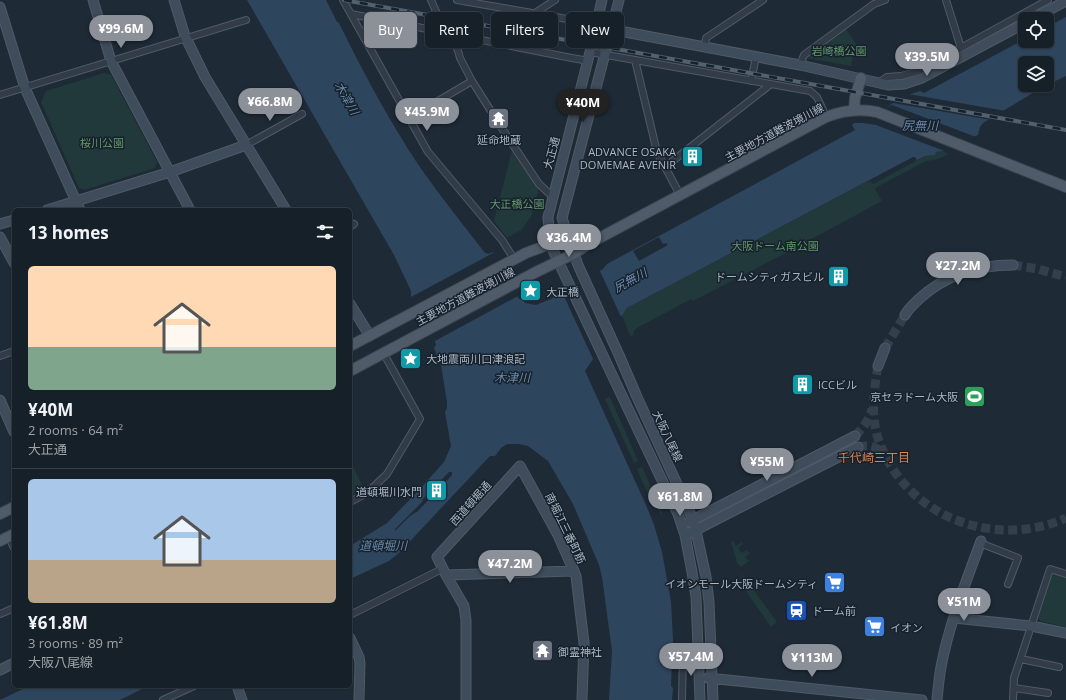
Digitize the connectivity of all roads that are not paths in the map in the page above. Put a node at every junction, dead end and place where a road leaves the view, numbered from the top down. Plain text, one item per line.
1 (93, 0) edge
2 (174, 0) edge
3 (343, 0) edge
4 (431, 0) edge
5 (457, 0) edge
6 (555, 0) edge
7 (602, 0) edge
8 (619, 0) edge
9 (763, 0) edge
10 (884, 0) edge
11 (946, 0) edge
12 (1048, 0) edge
13 (1066, 0) edge
14 (0, 7) edge
15 (437, 12) edge
16 (530, 12) edge
17 (537, 12) edge
18 (599, 12) edge
19 (616, 12) edge
20 (1045, 12) edge
21 (350, 14) junction
22 (246, 20) dead end
23 (1018, 27) edge
24 (425, 29) edge
25 (624, 30) edge
26 (186, 38) junction
27 (483, 41) edge
28 (705, 46) junction
29 (456, 48) edge
30 (591, 48) edge
31 (607, 48) edge
32 (961, 48) junction
33 (605, 54) junction
34 (589, 56) junction
35 (756, 57) junction
36 (634, 60) junction
37 (111, 61) junction
38 (800, 65) junction
39 (861, 78) junction
40 (751, 80) junction
41 (472, 81) junction
42 (880, 82) junction
43 (771, 84) junction
44 (25, 88) junction
45 (0, 95) edge
46 (854, 109) junction
47 (302, 114) dead end
48 (826, 117) junction
49 (409, 118) junction
50 (246, 145) junction
51 (666, 168) junction
52 (170, 172) junction
53 (1066, 187) edge
54 (680, 195) junction
55 (552, 196) junction
56 (78, 206) edge
57 (62, 208) edge
58 (189, 208) edge
59 (285, 208) edge
60 (12, 221) edge
61 (0, 224) edge
62 (0, 237) edge
63 (568, 240) junction
64 (592, 242) junction
65 (550, 244) junction
66 (573, 254) junction
67 (12, 259) edge
68 (514, 259) junction
69 (559, 261) junction
70 (1013, 266) tunnel mouth
71 (352, 307) edge
72 (905, 315) tunnel mouth
73 (370, 336) junction
74 (352, 345) edge
75 (885, 348) tunnel mouth
76 (12, 353) edge
77 (384, 354) junction
78 (0, 356) edge
79 (878, 366) tunnel mouth
80 (352, 370) edge
81 (0, 400) edge
82 (12, 427) edge
83 (855, 436) tunnel mouth
84 (858, 447) tunnel mouth
85 (520, 466) joint
86 (352, 501) edge
87 (12, 508) edge
88 (0, 514) edge
89 (693, 521) junction
90 (682, 525) junction
91 (696, 531) junction
92 (685, 535) junction
93 (981, 542) joint
94 (574, 571) junction
95 (444, 572) junction
96 (1066, 574) edge
97 (1008, 584) dead end
98 (12, 609) edge
99 (0, 614) edge
100 (352, 614) edge
101 (954, 618) junction
102 (1031, 626) junction
103 (1066, 633) edge
104 (352, 642) edge
105 (698, 651) junction
106 (1021, 659) junction
107 (12, 664) edge
108 (1059, 667) dead end
109 (0, 670) edge
110 (700, 678) junction
111 (713, 678) junction
112 (190, 688) edge
113 (238, 688) edge
114 (1014, 688) junction
115 (1048, 693) dead end
116 (163, 700) edge
117 (242, 700) edge
118 (358, 700) edge
119 (466, 700) edge
120 (582, 700) edge
121 (682, 700) edge
122 (700, 700) edge
123 (713, 700) edge
124 (922, 700) edge
125 (937, 700) edge
126 (1013, 700) edge

1 - 37 street
2 - 26 street
3 - 21 street
4 - 15 street
5 - 16 street
6 - 17 street
7 - 18 street, 大正通
8 - 19 street
9 - 28 street
10 - 38 street
11 - 32 street
12 - 32 street
13 - 20 street
14 - 44 street
21 - 24 street
21 - 49 street
22 - 26 street
23 - 42 street
25 - 28 street
26 - 37 street
26 - 50 street
27 - 34 street
28 - 35 street
29 - 41 street
30 - 34 street, 大正通
31 - 33 street
32 - 42 street
33 - 34 street
33 - 36 street
33 - 63 street
34 - 55 street, 大正通
35 - 38 street
35 - 40 street
36 - 40 street
36 - 51 street
37 - 44 street
37 - 52 street
38 - 39 street
39 - 42 street
39 - 46 main road
40 - 43 street
41 - 49 street
41 - 55 street
43 - 48 street
43 - 51 street
44 - 45 street
44 - 56 street
46 - 48 main road, 主要地方道難波境川線
46 - 53 main road, 主要地方道難波境川線
47 - 50 street
48 - 54 main road, 主要地方道難波境川線
49 - 68 street
50 - 52 street
50 - 59 street
51 - 54 street
52 - 56 street
52 - 58 street
54 - 64 main road, 主要地方道難波境川線
55 - 65 street, 大正通
56 - 57 street
60 - 61 street
62 - 67 street
63 - 64 main road, 主要地方道難波境川線
63 - 65 main road, 主要地方道難波境川線
63 - 66 street, 大阪八尾線
64 - 66 main road, 主要地方道難波境川線
65 - 68 main road, 主要地方道難波境川線
65 - 69 street
66 - 69 main road, 主要地方道難波境川線
66 - 89 street, 大阪八尾線
68 - 73 main road, 主要地方道難波境川線
69 - 77 main road, 主要地方道難波境川線
69 - 90 street
70 - 72 street
71 - 73 street
73 - 74 main road, 主要地方道難波境川線
75 - 79 street
76 - 78 street
77 - 80 main road, 主要地方道難波境川線
77 - 86 street
81 - 82 street
83 - 89 street
84 - 91 street
85 - 94 street, 南堀江三番町筋
85 - 95 street, 西道頓堀通
87 - 88 main road
89 - 90 street
89 - 91 street, 大阪八尾線
90 - 92 street
91 - 92 street
91 - 111 street, 大阪八尾線
92 - 105 street
93 - 97 street
93 - 101 street
94 - 95 street
94 - 120 street, 南堀江三番町筋
95 - 100 street
95 - 119 street
96 - 102 street
98 - 99 street
101 - 102 street
101 - 125 street
102 - 103 street
102 - 106 street
104 - 118 street
105 - 110 street
105 - 121 street
106 - 108 street
106 - 114 street
107 - 109 street
110 - 111 street
110 - 122 street
111 - 123 street, 大阪八尾線
111 - 124 street
112 - 116 street
113 - 117 street
114 - 115 street
114 - 126 street

